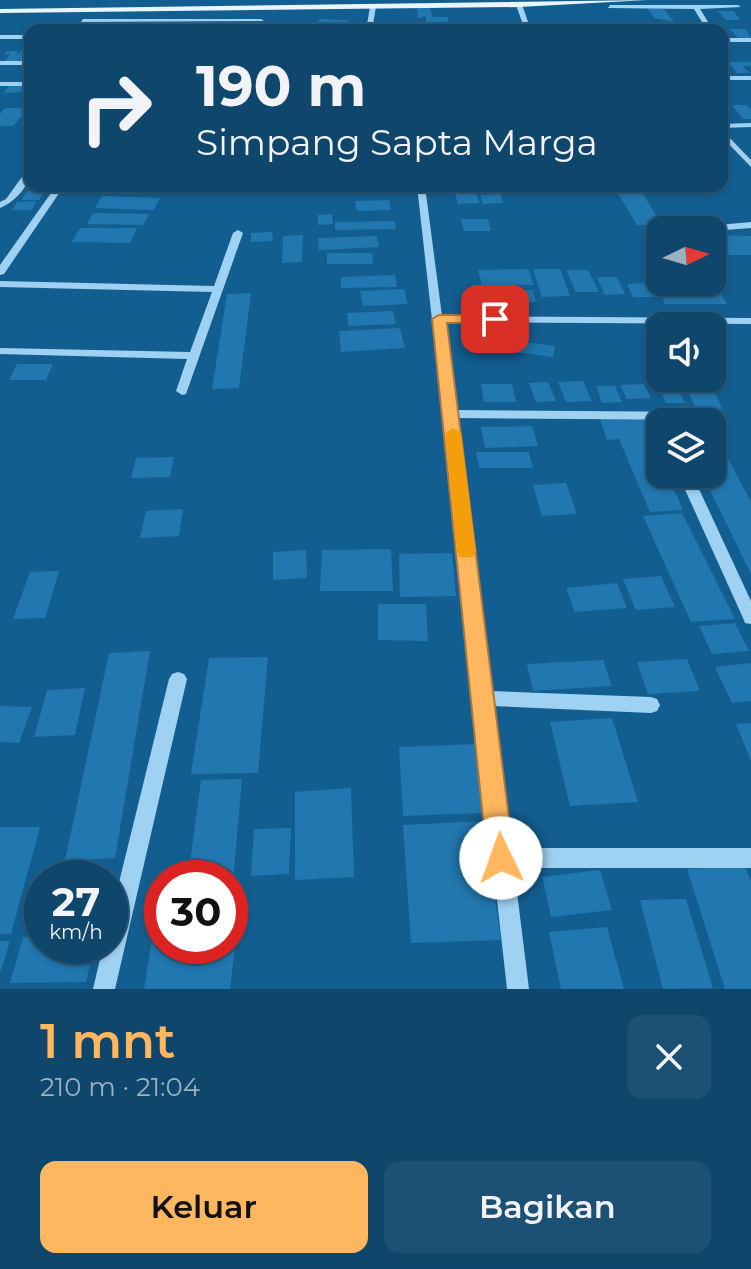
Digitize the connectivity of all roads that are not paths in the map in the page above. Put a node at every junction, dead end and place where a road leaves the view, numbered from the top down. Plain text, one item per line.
1 (11, 0) edge
2 (36, 0) edge
3 (49, 0) edge
4 (294, 0) edge
5 (644, 0) edge
6 (722, 0) edge
7 (0, 1) edge
8 (519, 3) edge
9 (373, 7) junction
10 (610, 7) dead end
11 (696, 7) junction
12 (738, 7) dead end
13 (302, 8) junction
14 (720, 8) junction
15 (0, 11) edge
16 (239, 12) dead end
17 (83, 21) dead end
18 (164, 21) junction
19 (232, 21) junction
20 (261, 21) dead end
21 (162, 24) edge
22 (370, 24) edge
23 (526, 24) edge
24 (706, 24) edge
25 (0, 37) edge
26 (24, 37) edge
27 (728, 40) edge
28 (740, 40) junction
29 (751, 40) edge
30 (751, 51) edge
31 (0, 63) edge
32 (24, 63) edge
33 (728, 78) edge
34 (751, 78) edge
35 (4, 84) edge
36 (0, 94) edge
37 (751, 125) edge
38 (728, 128) edge
39 (728, 136) edge
40 (751, 165) edge
41 (24, 180) edge
42 (56, 192) edge
43 (422, 192) edge
44 (0, 205) edge
45 (751, 225) edge
46 (726, 227) edge
47 (238, 233) dead end
48 (0, 272) edge
49 (0, 284) edge
50 (218, 289) junction
51 (439, 319) junction
52 (751, 321) edge
53 (0, 351) edge
54 (194, 356) junction
55 (182, 391) dead end
56 (451, 414) junction
57 (646, 418) edge
58 (691, 488) edge
59 (751, 618) edge
60 (178, 679) dead end
61 (484, 698) junction
62 (651, 705) dead end
63 (501, 858) junction
64 (751, 858) edge
65 (104, 989) edge
66 (518, 989) edge

1 - 7 main road
2 - 3 main road
4 - 13 main road
5 - 8 main road
6 - 14 street
8 - 9 main road
8 - 23 street
9 - 13 main road
9 - 22 street
10 - 11 street
11 - 14 street
11 - 24 street
12 - 14 street
13 - 15 main road
16 - 19 street
17 - 18 street
18 - 19 street
18 - 21 street
19 - 20 street
25 - 26 street
27 - 28 street
28 - 29 street
28 - 30 street
31 - 32 street
33 - 34 street
35 - 36 street
37 - 38 street
39 - 40 street
41 - 44 street
42 - 48 street
43 - 51 street
45 - 46 street
47 - 50 street
49 - 50 street
50 - 54 street
51 - 52 street
51 - 56 street
53 - 54 street
54 - 55 street
56 - 57 street
56 - 61 street
58 - 59 street
60 - 65 street
61 - 62 street
61 - 63 street
63 - 64 street
63 - 66 street

